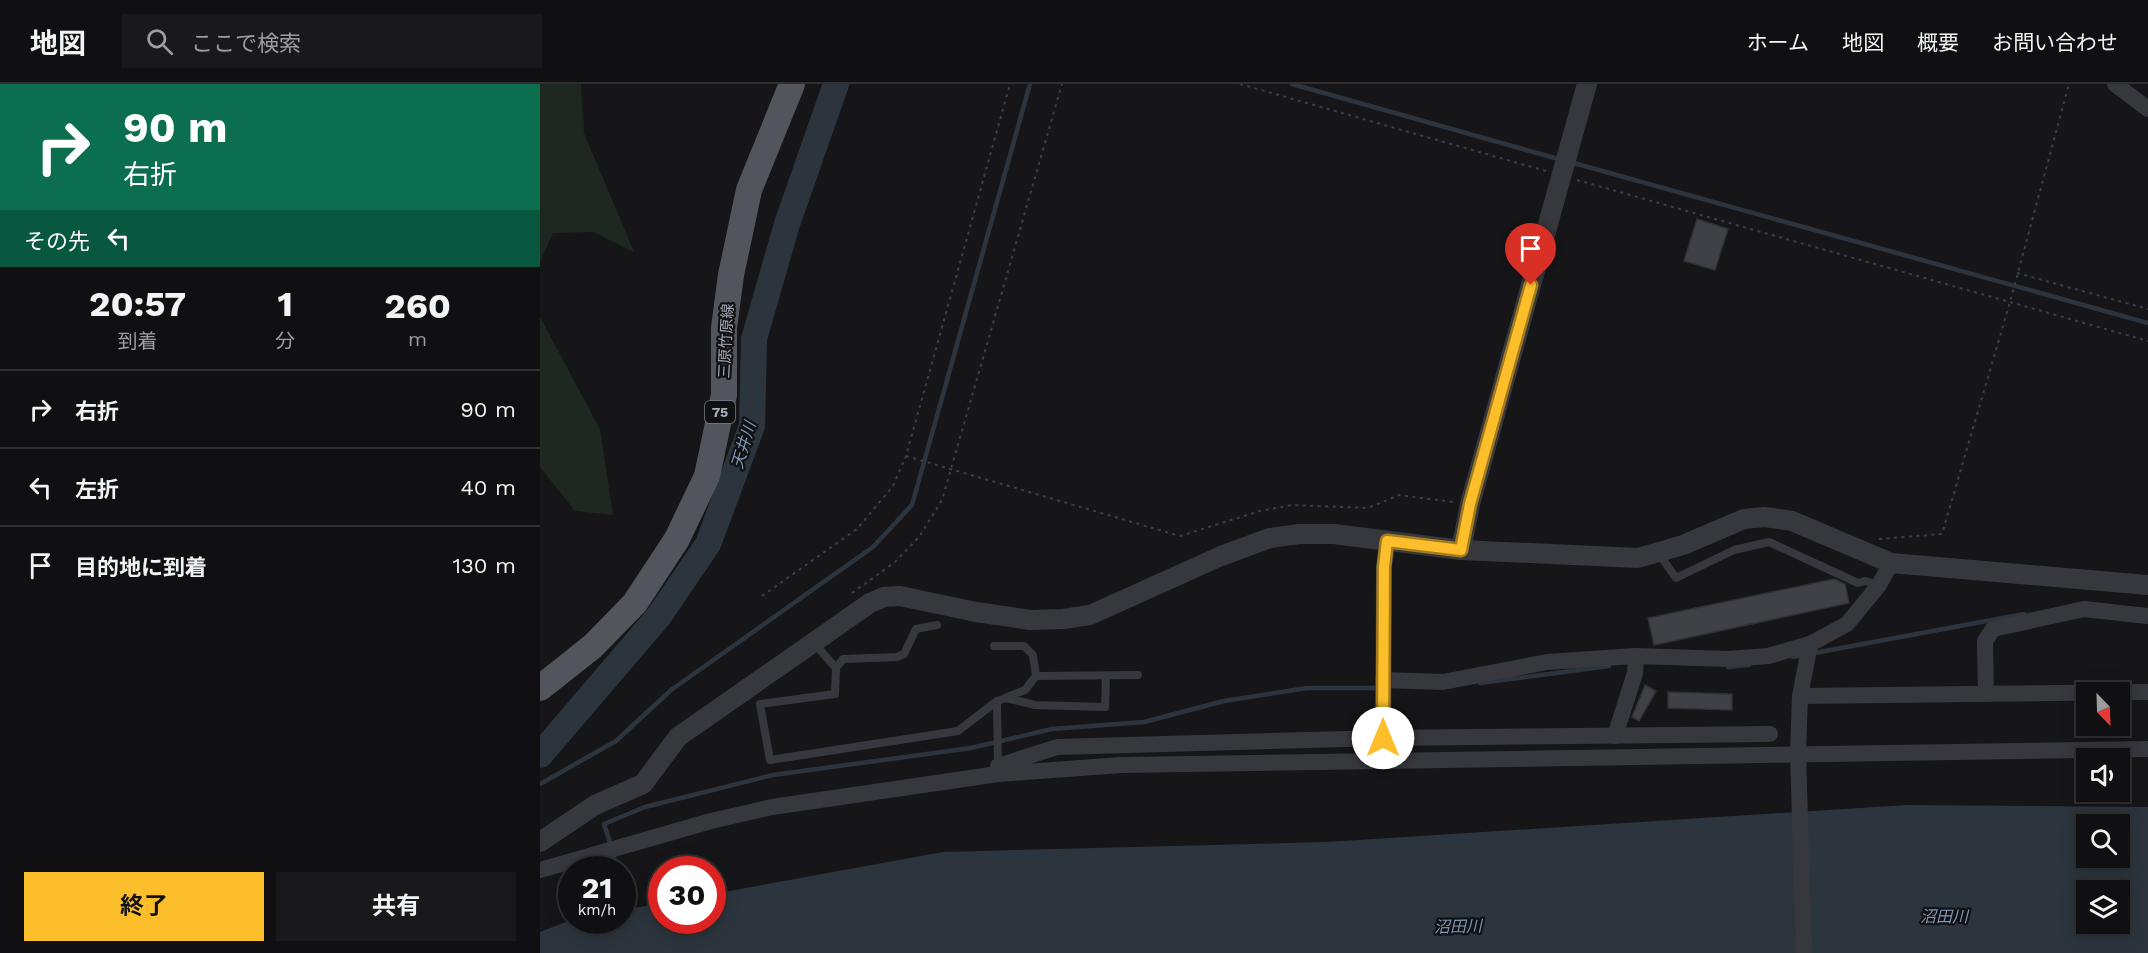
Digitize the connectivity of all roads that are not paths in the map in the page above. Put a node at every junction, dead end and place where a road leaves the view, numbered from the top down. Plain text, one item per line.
1 (792, 84) edge
2 (1587, 84) edge
3 (2115, 84) edge
4 (2148, 109) edge
5 (1387, 541) junction
6 (1461, 550) junction
7 (1659, 554) junction
8 (1891, 563) junction
9 (1879, 585) junction
10 (2148, 585) edge
11 (2148, 616) edge
12 (937, 625) dead end
13 (813, 642) junction
14 (1810, 644) junction
15 (994, 646) dead end
16 (1636, 656) junction
17 (836, 669) junction
18 (1138, 675) dead end
19 (1036, 676) junction
20 (1106, 676) junction
21 (1383, 680) junction
22 (540, 688) edge
23 (1986, 692) junction
24 (2148, 692) edge
25 (1800, 696) junction
26 (1006, 698) junction
27 (997, 701) junction
28 (1770, 734) dead end
29 (1615, 736) junction
30 (1383, 738) junction
31 (2148, 749) edge
32 (1799, 758) junction
33 (998, 770) junction
34 (540, 842) edge
35 (540, 870) edge
36 (1804, 953) edge

1 - 22 main road, 三原竹原線 / 75
2 - 6 street
3 - 4 street
5 - 6 street
5 - 13 street
5 - 21 street
6 - 7 street
7 - 8 street
7 - 9 lane
8 - 9 street
8 - 10 street
9 - 14 street
11 - 23 street
12 - 17 lane
13 - 17 lane
13 - 34 street
14 - 16 street
14 - 25 street
15 - 19 lane
16 - 21 street
16 - 29 street
17 - 27 lane
18 - 20 lane
19 - 20 lane
19 - 26 lane
20 - 26 lane
21 - 30 street
23 - 24 street
23 - 25 street
25 - 32 street
26 - 27 lane
27 - 33 lane
28 - 29 street
29 - 30 street
30 - 33 street
31 - 32 street
32 - 33 street
32 - 36 street
33 - 35 street

